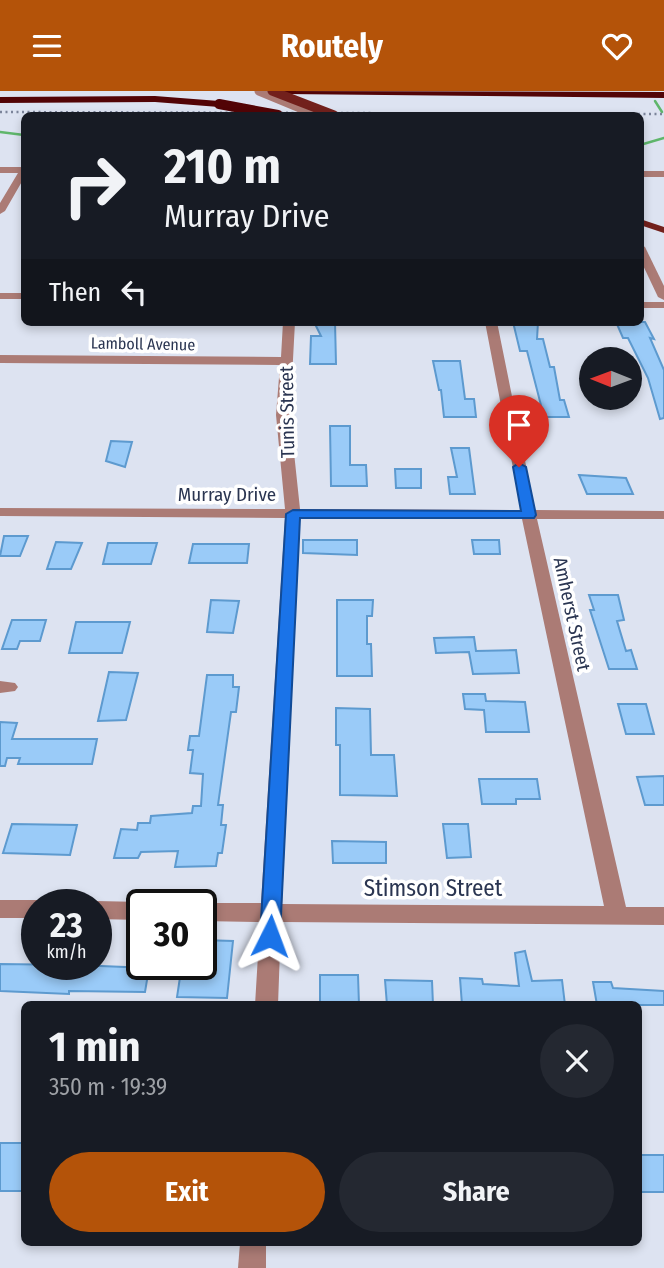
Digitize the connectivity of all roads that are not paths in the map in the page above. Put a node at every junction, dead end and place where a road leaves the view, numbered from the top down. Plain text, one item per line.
1 (259, 91) edge
2 (272, 91) edge
3 (285, 91) edge
4 (452, 91) edge
5 (483, 91) edge
6 (436, 93) edge
7 (496, 93) junction
8 (664, 95) edge
9 (0, 100) edge
10 (262, 112) edge
11 (310, 112) edge
12 (326, 112) edge
13 (0, 170) edge
14 (21, 170) edge
15 (644, 174) edge
16 (664, 174) edge
17 (21, 175) edge
18 (0, 211) edge
19 (644, 215) edge
20 (664, 221) edge
21 (644, 223) edge
22 (664, 230) edge
23 (644, 255) edge
24 (0, 296) edge
25 (21, 296) edge
26 (664, 297) edge
27 (644, 305) edge
28 (664, 305) edge
29 (289, 326) edge
30 (492, 326) edge
31 (0, 359) edge
32 (286, 361) junction
33 (0, 512) edge
34 (293, 514) junction
35 (529, 515) junction
36 (664, 515) edge
37 (0, 909) edge
38 (21, 909) edge
39 (217, 912) edge
40 (271, 913) junction
41 (617, 915) junction
42 (664, 916) edge
43 (266, 1001) edge
44 (253, 1246) edge
45 (252, 1268) edge

1 - 11 street, bridge
2 - 12 main road, bridge
3 - 6 highway
4 - 6 highway
5 - 7 highway
6 - 7 highway
7 - 8 highway
9 - 10 highway, bridge
13 - 14 street
15 - 16 street
17 - 18 street
19 - 20 main road
21 - 22 main road
23 - 26 street
24 - 25 street
27 - 28 street
29 - 32 street, Tunis Street
30 - 35 street, Amherst Street
31 - 32 street, Lamboll Avenue
32 - 34 street, Tunis Street
33 - 34 street, Murray Drive
34 - 35 street, Murray Drive
34 - 40 street, Tunis Street
35 - 36 street, Murray Drive
35 - 41 street, Amherst Street
37 - 38 street
39 - 40 street, Stimson Street
40 - 41 street, Stimson Street
40 - 43 street, Tunis Street
41 - 42 street, Stimson Street
44 - 45 street

